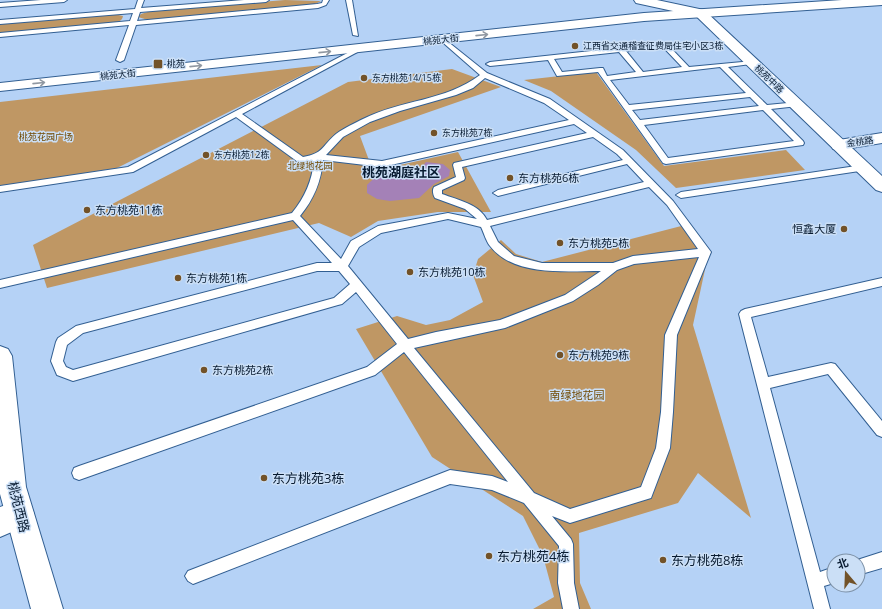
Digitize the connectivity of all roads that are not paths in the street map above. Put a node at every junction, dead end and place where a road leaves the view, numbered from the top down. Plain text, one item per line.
1 (64, 0) edge
2 (141, 0) edge
3 (266, 0) edge
4 (326, 0) edge
5 (349, 0) edge
6 (640, 0) edge
7 (710, 0) edge
8 (882, 0) edge
9 (655, 4) junction
10 (0, 5) edge
11 (602, 9) dead end
12 (137, 11) junction
13 (700, 14) junction
14 (0, 22) edge
15 (132, 23) junction
16 (372, 33) dead end
17 (0, 35) edge
18 (356, 35) junction
19 (340, 36) dead end
20 (442, 39) junction
21 (361, 48) junction
22 (621, 50) junction
23 (135, 58) dead end
24 (550, 58) junction
25 (120, 60) junction
26 (105, 62) dead end
27 (751, 62) junction
28 (490, 64) dead end
29 (722, 65) junction
30 (687, 69) junction
31 (641, 74) junction
32 (484, 75) junction
33 (606, 78) junction
34 (0, 87) edge
35 (752, 95) junction
36 (795, 104) junction
37 (627, 108) junction
38 (764, 108) junction
39 (237, 114) junction
40 (576, 121) junction
41 (638, 123) junction
42 (594, 134) junction
43 (882, 138) edge
44 (839, 145) junction
45 (319, 157) junction
46 (629, 161) junction
47 (863, 168) junction
48 (651, 183) junction
49 (882, 186) edge
50 (0, 189) edge
51 (498, 193) dead end
52 (681, 195) dead end
53 (296, 216) junction
54 (483, 224) junction
55 (706, 252) junction
56 (613, 266) junction
57 (342, 267) junction
58 (882, 282) edge
59 (0, 284) edge
60 (356, 285) junction
61 (405, 345) junction
62 (0, 356) edge
63 (764, 384) junction
64 (882, 431) edge
65 (79, 473) dead end
66 (529, 498) junction
67 (10, 518) edge
68 (882, 560) edge
69 (866, 565) edge
70 (193, 576) dead end
71 (826, 577) edge
72 (814, 581) junction
73 (47, 609) edge
74 (571, 609) edge
75 (822, 609) edge

1 - 10 lane
2 - 12 lane
3 - 12 lane
4 - 15 lane
5 - 18 lane
6 - 9 main road
7 - 9 main road
8 - 13 main road, 桃苑大街
9 - 11 main road
9 - 13 main road
12 - 14 lane
12 - 15 lane
20 -> 13 main road, 桃苑大街
13 - 27 main road, 桃苑中路
15 - 17 lane
15 - 25 lane
16 - 18 main road
18 - 19 main road
20 - 21 main road, 桃苑大街
20 - 32 lane
34 -> 21 main road, 桃苑大街
21 - 39 lane
22 - 24 lane
22 - 30 lane
22 - 31 lane
23 - 25 main road, 桃苑大街
24 - 28 lane
24 - 33 lane
25 - 26 main road, 桃苑大街
27 - 29 lane
27 - 36 main road, 桃苑中路
29 - 30 lane
29 - 35 lane
30 - 31 lane
31 - 33 lane
32 - 40 lane
32 - 45 lane
33 - 37 lane
35 - 37 lane
35 - 38 lane
36 - 38 lane
36 - 44 main road, 桃苑中路
37 - 41 lane
38 - 41 lane
38 - 41 lane
39 - 45 lane
39 - 50 lane
40 - 42 lane
40 - 45 lane
42 - 46 lane
42 - 54 lane
43 - 44 main road, 金桃路
44 - 47 main road, 桃苑中路
45 - 53 lane
46 - 48 lane
46 - 51 lane
47 - 49 main road, 桃苑中路
47 - 52 lane
48 - 54 lane
48 - 55 lane
53 - 57 lane
53 - 59 lane
54 - 56 lane
54 - 57 lane
55 - 56 lane
55 - 66 lane
56 - 61 lane
57 - 60 lane
57 - 60 lane
58 - 63 lane
60 - 61 lane
61 - 65 lane
61 - 66 lane
62 - 67 main road, 桃苑西路
63 - 64 lane
63 - 72 lane
66 - 70 lane
66 - 74 lane
67 - 73 main road, 桃苑西路
68 - 69 lane
71 - 72 lane
72 - 75 lane

